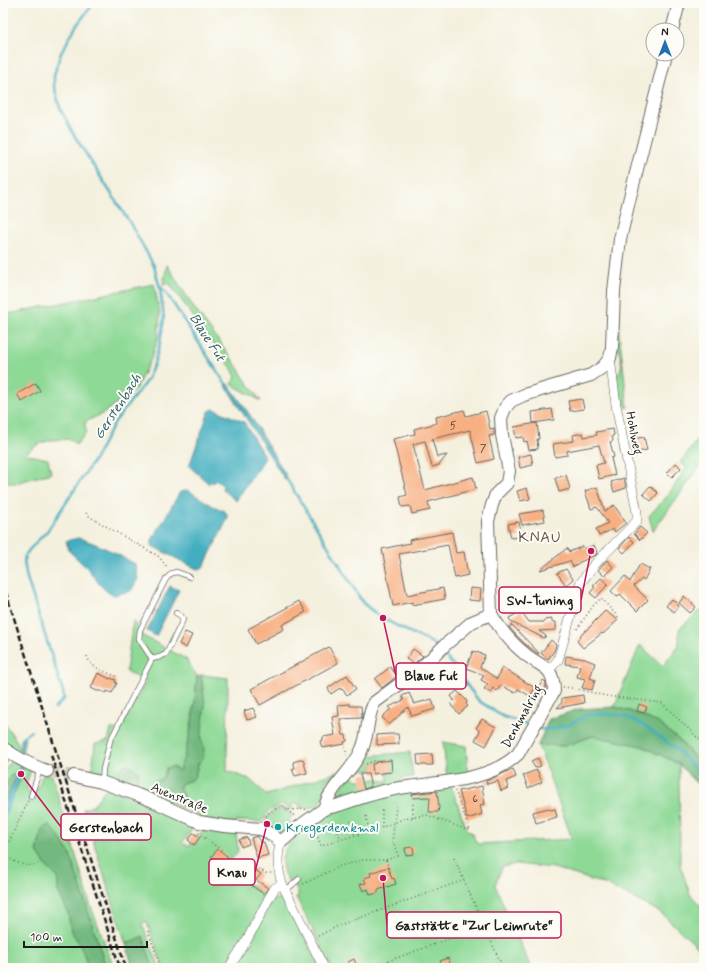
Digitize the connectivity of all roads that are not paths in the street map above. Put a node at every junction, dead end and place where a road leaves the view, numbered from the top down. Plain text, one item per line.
1 (679, 3) edge
2 (674, 22) edge
3 (664, 62) edge
4 (610, 358) junction
5 (190, 577) dead end
6 (176, 613) dead end
7 (491, 614) junction
8 (152, 659) junction
9 (548, 671) junction
10 (10, 753) edge
11 (4, 764) edge
12 (39, 768) joint
13 (74, 776) tunnel mouth
14 (101, 782) junction
15 (31, 796) road end
16 (322, 810) junction
17 (280, 842) junction
18 (297, 881) road end
19 (284, 887) junction
20 (229, 968) edge
21 (324, 968) edge

1 - 2 street
3 - 4 street
4 - 7 street
4 - 9 street, Hohlweg
5 - 8 lane
6 - 8 lane
7 - 9 street, Denkmalring
7 - 16 street, Denkmalring
8 - 14 lane
9 - 16 street, Denkmalring
10 - 11 lane
10 - 12 street
12 - 15 lane
13 - 14 street, Auenstraße
14 - 17 street, Auenstraße
16 - 17 street, Denkmalring
17 - 19 street
18 - 19 lane
19 - 20 street
19 - 21 street

